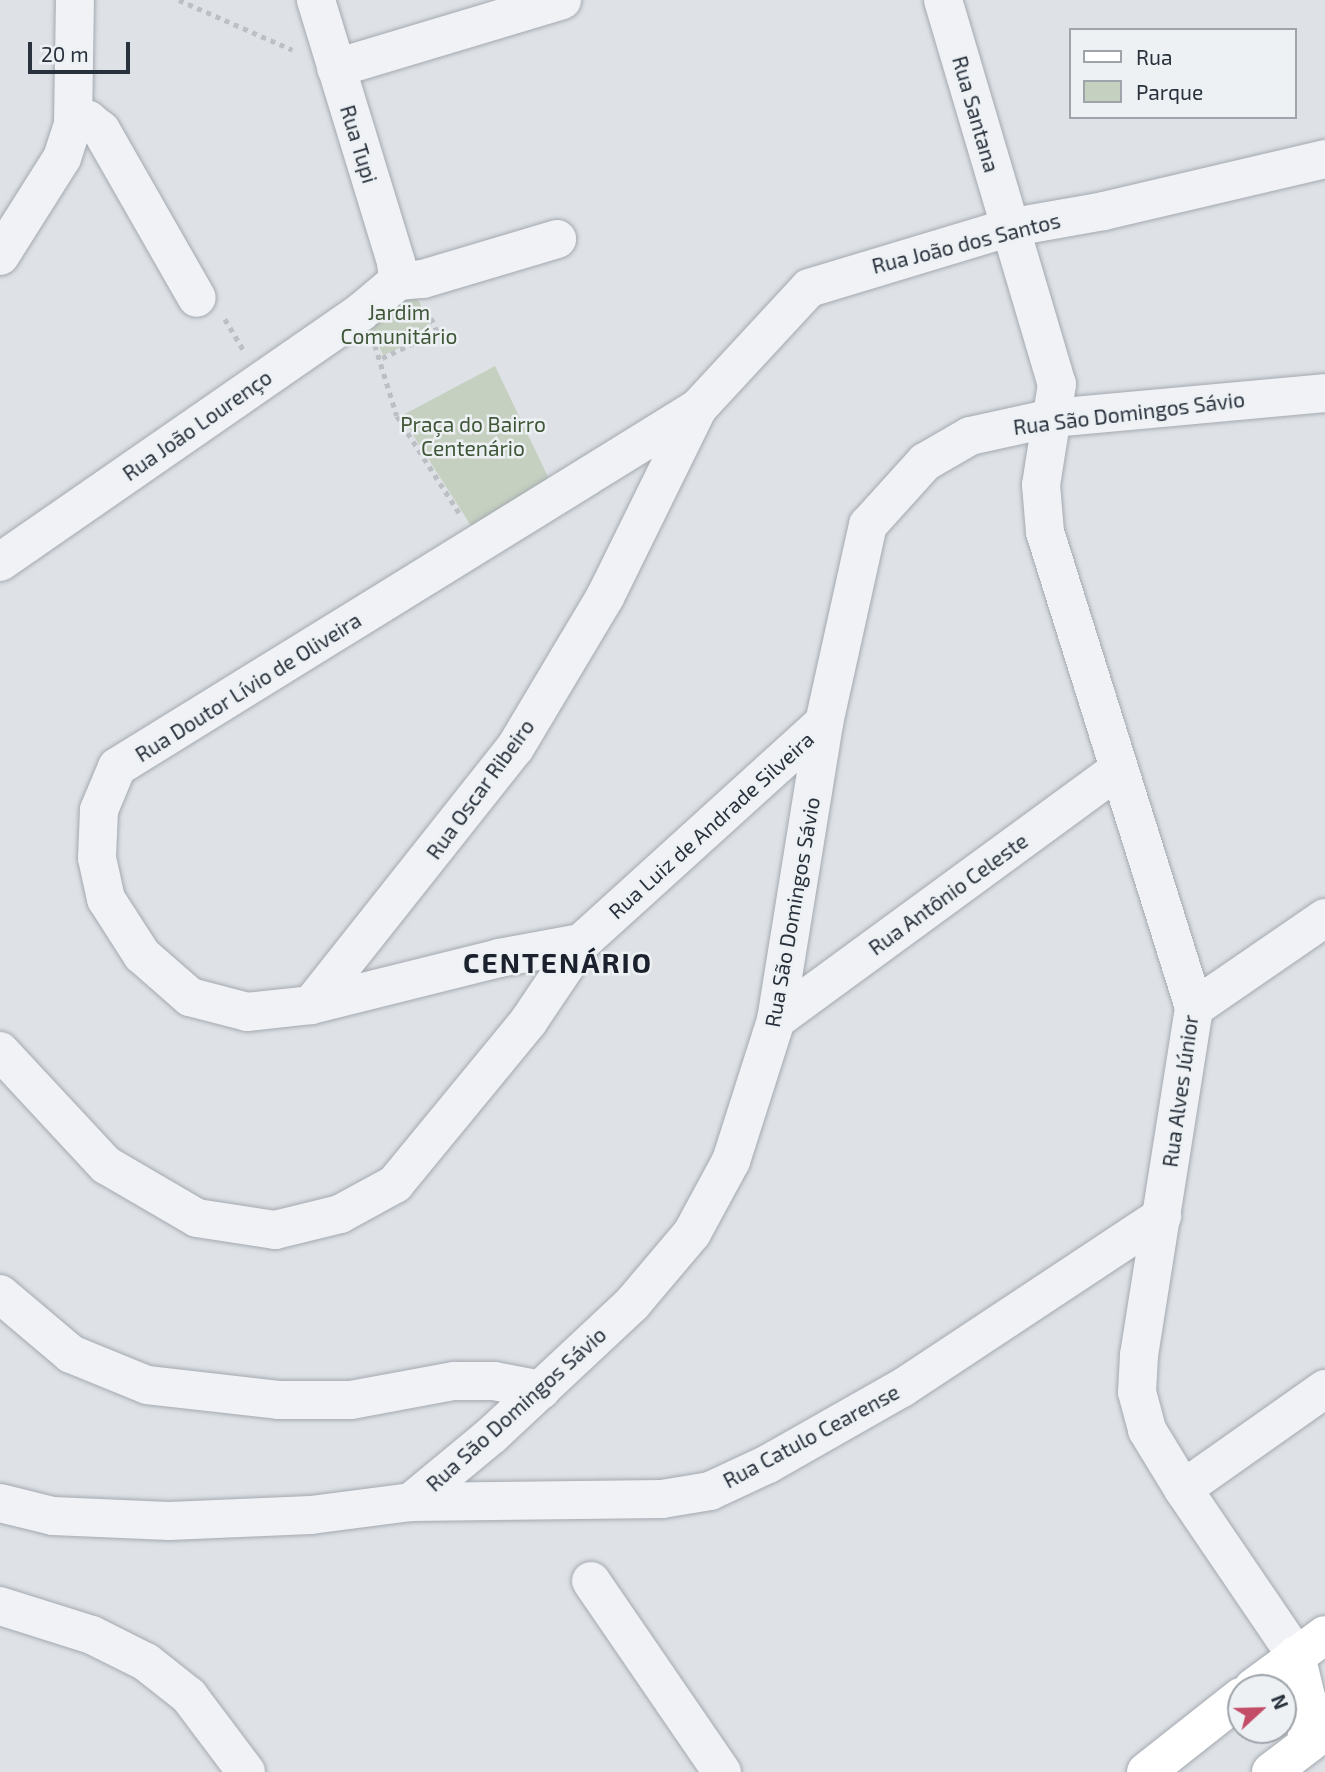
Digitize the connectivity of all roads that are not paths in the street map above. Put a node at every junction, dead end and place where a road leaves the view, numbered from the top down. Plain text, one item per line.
1 (75, 0) edge
2 (316, 0) edge
3 (562, 0) edge
4 (943, 0) edge
5 (336, 68) junction
6 (73, 124) junction
7 (1325, 159) edge
8 (1008, 228) junction
9 (557, 239) dead end
10 (0, 256) edge
11 (395, 284) junction
12 (197, 298) road end
13 (1325, 393) edge
14 (698, 408) junction
15 (1052, 418) junction
16 (5, 549) edge
17 (824, 723) junction
18 (1119, 769) junction
19 (1325, 918) edge
20 (581, 943) junction
21 (311, 1005) junction
22 (1194, 1008) junction
23 (776, 1020) junction
24 (0, 1051) edge
25 (1162, 1216) junction
26 (0, 1294) edge
27 (1325, 1389) edge
28 (541, 1390) junction
29 (1183, 1489) junction
30 (411, 1502) junction
31 (0, 1503) edge
32 (592, 1581) dead end
33 (0, 1606) edge
34 (1310, 1645) edge
35 (1272, 1674) edge
36 (1227, 1709) edge
37 (1316, 1737) edge
38 (246, 1772) edge
39 (722, 1772) edge
40 (1146, 1772) edge
41 (1271, 1772) edge

1 - 6 street
2 - 5 street, Rua Tupi
3 - 5 street
4 - 8 street, Rua Santana
5 - 11 street, Rua Tupi
6 - 10 street
6 - 12 street
7 - 8 street, Rua João dos Santos
8 - 14 street, Rua João dos Santos
8 - 15 street, Rua Santana
9 - 11 street
11 - 16 street, Rua João Lourenço
13 - 15 street, Rua São Domingos Sávio
14 - 21 street, Rua Oscar Ribeiro
14 - 21 street, Rua Doutor Lívio de Oliveira
15 - 17 street, Rua São Domingos Sávio
15 - 18 street, Rua Alves Júnior
17 - 20 street, Rua Luiz de Andrade Silveira
17 - 23 street, Rua São Domingos Sávio
18 - 22 street, Rua Alves Júnior
18 - 23 street, Rua Antônio Celeste
19 - 22 street
20 - 21 street
20 - 24 street, Rua Luiz de Andrade Silveira
22 - 25 street, Rua Alves Júnior
23 - 28 street, Rua São Domingos Sávio
25 - 29 street, Rua Alves Júnior
25 - 30 street, Rua Catulo Cearense
26 - 28 street
27 - 29 street
28 - 30 street, Rua São Domingos Sávio
29 - 34 street, Rua Alves Júnior
30 - 31 street, Rua São Domingos Sávio
32 - 39 street
33 - 38 street
34 - 35 main road
34 - 37 main road
36 - 40 main road
37 - 41 main road

